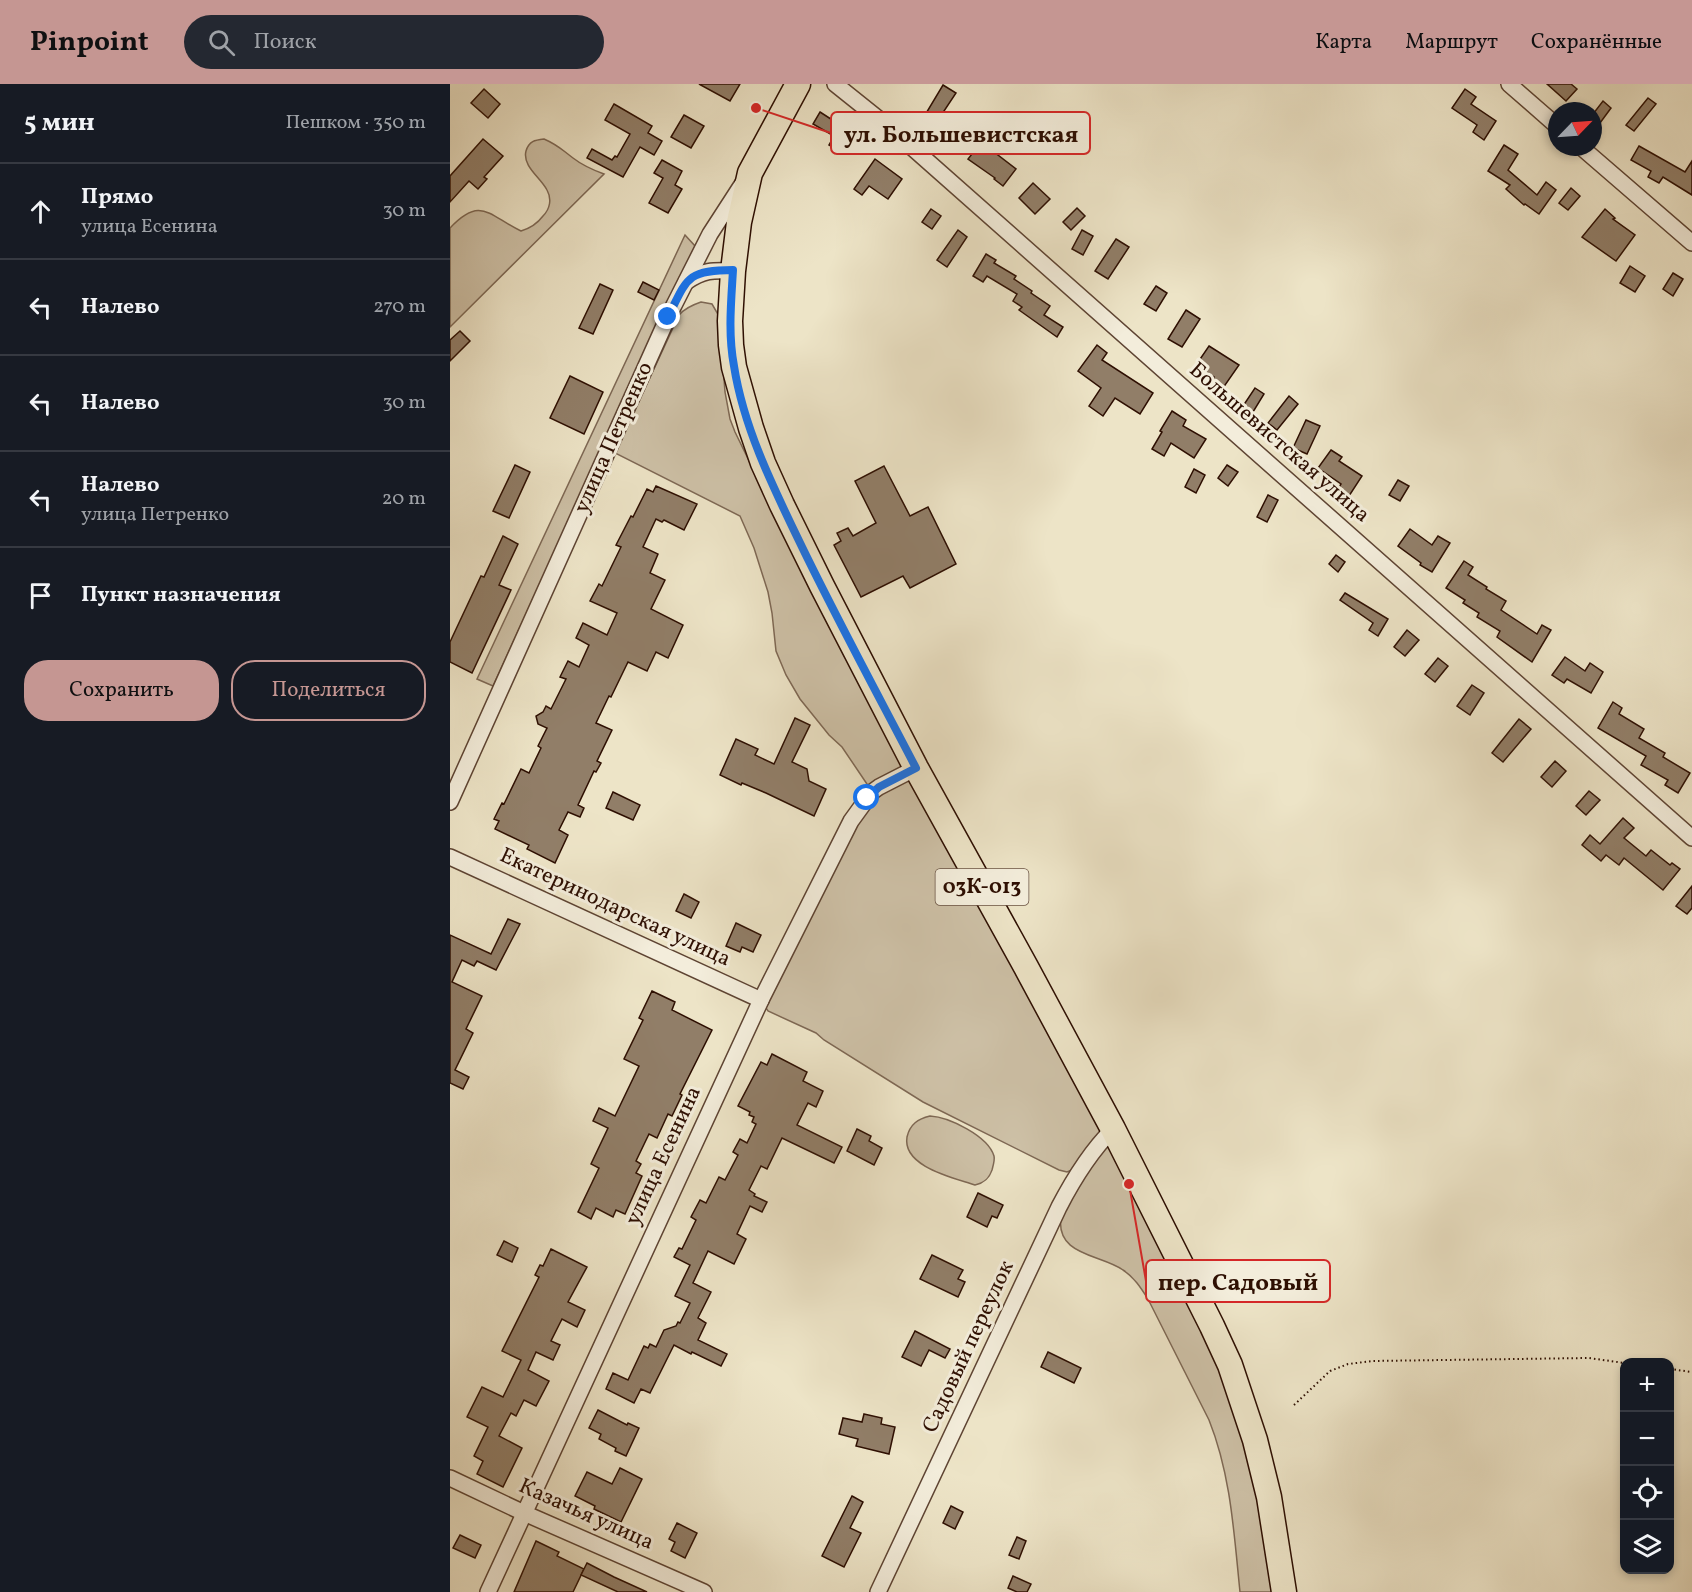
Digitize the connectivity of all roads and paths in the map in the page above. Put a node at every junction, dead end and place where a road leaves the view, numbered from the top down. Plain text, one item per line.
1 (798, 84) edge
2 (835, 84) edge
3 (1509, 84) edge
4 (1548, 118) edge
5 (1591, 156) edge
6 (750, 173) junction
7 (1692, 243) edge
8 (733, 270) junction
9 (686, 282) junction
10 (916, 768) junction
11 (450, 802) edge
12 (1692, 838) edge
13 (450, 857) edge
14 (761, 1000) junction
15 (1113, 1130) junction
16 (1620, 1362) edge
17 (1674, 1370) edge
18 (1692, 1372) edge
19 (1294, 1405) dead end
20 (450, 1478) edge
21 (524, 1513) junction
22 (488, 1592) edge
23 (704, 1592) edge
24 (878, 1592) edge
25 (1284, 1592) edge

1 - 6 main road, улица Петренко / 03К-013
2 - 12 street, Большевистская улица
3 - 4 street
5 - 7 street
6 - 8 main road, 03К-013
6 - 9 street, улица Петренко
8 - 9 street
8 - 10 main road, 03К-013
9 - 11 street, улица Петренко
10 - 14 street, улица Есенина
10 - 15 main road, 03К-013
13 - 14 street, Екатеринодарская улица
14 - 21 street, улица Есенина
15 - 24 street, Садовый переулок
15 - 25 main road, 03К-013
16 - 19 path
17 - 18 path
20 - 21 street, Казачья улица
21 - 22 street, улица Есенина
21 - 23 street, Казачья улица

